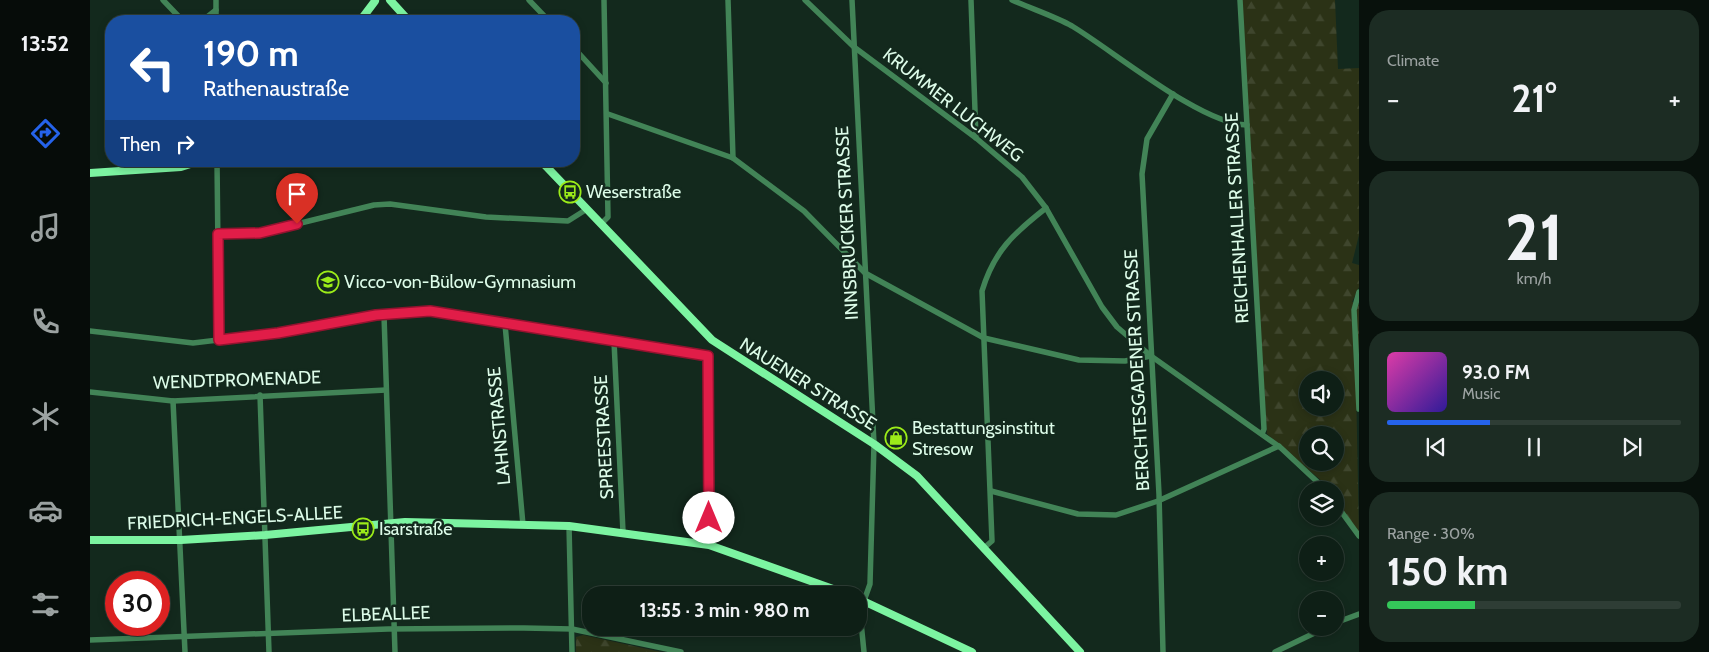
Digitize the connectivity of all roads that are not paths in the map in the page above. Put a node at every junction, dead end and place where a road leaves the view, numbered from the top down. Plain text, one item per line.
1 (163, 0) edge
2 (216, 0) edge
3 (375, 0) edge
4 (390, 0) edge
5 (529, 0) edge
6 (604, 0) edge
7 (728, 0) edge
8 (805, 0) edge
9 (852, 0) edge
10 (970, 0) edge
11 (1012, 0) edge
12 (1240, 0) edge
13 (216, 10) junction
14 (177, 15) edge
15 (210, 15) edge
16 (216, 15) edge
17 (364, 15) edge
18 (404, 15) edge
19 (543, 15) edge
20 (854, 47) junction
21 (580, 55) edge
22 (606, 83) junction
23 (1173, 94) junction
24 (608, 114) junction
25 (1247, 125) junction
26 (976, 138) junction
27 (733, 158) junction
28 (182, 167) edge
29 (217, 167) edge
30 (547, 167) edge
31 (90, 173) edge
32 (1046, 208) junction
33 (587, 209) junction
34 (601, 224) junction
35 (218, 234) junction
36 (865, 273) junction
37 (1359, 292) edge
38 (384, 315) junction
39 (505, 324) junction
40 (90, 332) edge
41 (984, 338) junction
42 (219, 340) junction
43 (614, 341) junction
44 (1151, 356) junction
45 (386, 390) junction
46 (90, 392) edge
47 (260, 395) junction
48 (173, 401) junction
49 (1359, 409) edge
50 (1262, 434) junction
51 (874, 444) junction
52 (1279, 446) junction
53 (1316, 481) edge
54 (991, 491) junction
55 (1158, 501) junction
56 (1344, 515) edge
57 (390, 522) junction
58 (523, 525) junction
59 (568, 526) junction
60 (623, 532) junction
61 (265, 535) junction
62 (1359, 536) edge
63 (90, 540) edge
64 (181, 540) junction
65 (709, 545) junction
66 (985, 547) junction
67 (825, 586) edge
68 (867, 590) edge
69 (867, 602) edge
70 (1359, 614) edge
71 (1344, 620) edge
72 (394, 629) junction
73 (572, 629) junction
74 (268, 633) junction
75 (184, 636) junction
76 (862, 636) edge
77 (1308, 636) edge
78 (90, 640) edge
79 (185, 652) edge
80 (268, 652) edge
81 (395, 652) edge
82 (572, 652) edge
83 (681, 652) edge
84 (864, 652) edge
85 (972, 652) edge
86 (1080, 652) edge
87 (1163, 652) edge
88 (1275, 652) edge

1 - 14 street
2 - 13 street
3 - 4 street
3 - 17 street
4 - 18 street
5 - 19 street
6 - 22 street
7 - 27 street
8 - 20 street, KRUMMER LUCHWEG
9 - 20 street, INNSBRUCKER STRASSE
10 - 26 street
11 - 23 street
12 - 25 street, REICHENHALLER STRASSE
13 - 15 street
13 - 16 street
20 - 26 street, KRUMMER LUCHWEG
20 - 36 street, INNSBRUCKER STRASSE
21 - 22 street
22 - 24 street
23 - 25 street
23 - 44 street, BERCHTESGADENER STRASSE
24 - 27 street
24 - 34 street
25 - 50 street, REICHENHALLER STRASSE
26 - 32 street, KRUMMER LUCHWEG
27 - 36 street
28 - 31 street
29 - 35 street
30 - 33 street, NAUENER STRASSE
32 - 41 street
32 - 44 street, KRUMMER LUCHWEG
33 - 34 street, NAUENER STRASSE
33 - 35 street
34 - 51 street, NAUENER STRASSE
35 - 42 street
36 - 41 street
36 - 51 street, INNSBRUCKER STRASSE
37 - 49 street
38 - 39 street
38 - 42 street
38 - 45 street
39 - 43 street
39 - 58 street, LAHNSTRASSE
40 - 42 street
41 - 44 street
41 - 54 street
43 - 60 street, SPREESTRASSE
43 - 65 street
44 - 50 street, KRUMMER LUCHWEG
44 - 55 street, BERCHTESGADENER STRASSE
45 - 47 street, WENDTPROMENADE
45 - 57 street
46 - 48 street, WENDTPROMENADE
47 - 48 street, WENDTPROMENADE
47 - 61 street
48 - 64 street
50 - 52 street, KRUMMER LUCHWEG
51 - 66 street, NAUENER STRASSE
51 - 68 street, INNSBRUCKER STRASSE
52 - 53 street, KRUMMER LUCHWEG
52 - 55 street
54 - 55 street
54 - 66 street
55 - 87 street, BERCHTESGADENER STRASSE
56 - 62 street
57 - 58 street, FRIEDRICH-ENGELS-ALLEE
57 - 61 street, FRIEDRICH-ENGELS-ALLEE
57 - 72 street
58 - 59 street, FRIEDRICH-ENGELS-ALLEE
59 - 60 street, FRIEDRICH-ENGELS-ALLEE
59 - 73 street
60 - 65 street, FRIEDRICH-ENGELS-ALLEE
61 - 64 street, FRIEDRICH-ENGELS-ALLEE
61 - 74 street
63 - 64 street, FRIEDRICH-ENGELS-ALLEE
64 - 75 street
65 - 67 street, FRIEDRICH-ENGELS-ALLEE
66 - 86 street, NAUENER STRASSE
69 - 85 street
70 - 71 street
72 - 73 street, ELBEALLEE
72 - 74 street, ELBEALLEE
72 - 81 street
73 - 82 street
73 - 83 street, ELBEALLEE
74 - 75 street, ELBEALLEE
74 - 80 street
75 - 78 street, ELBEALLEE
75 - 79 street
76 - 84 street, INNSBRUCKER STRASSE
77 - 88 street

